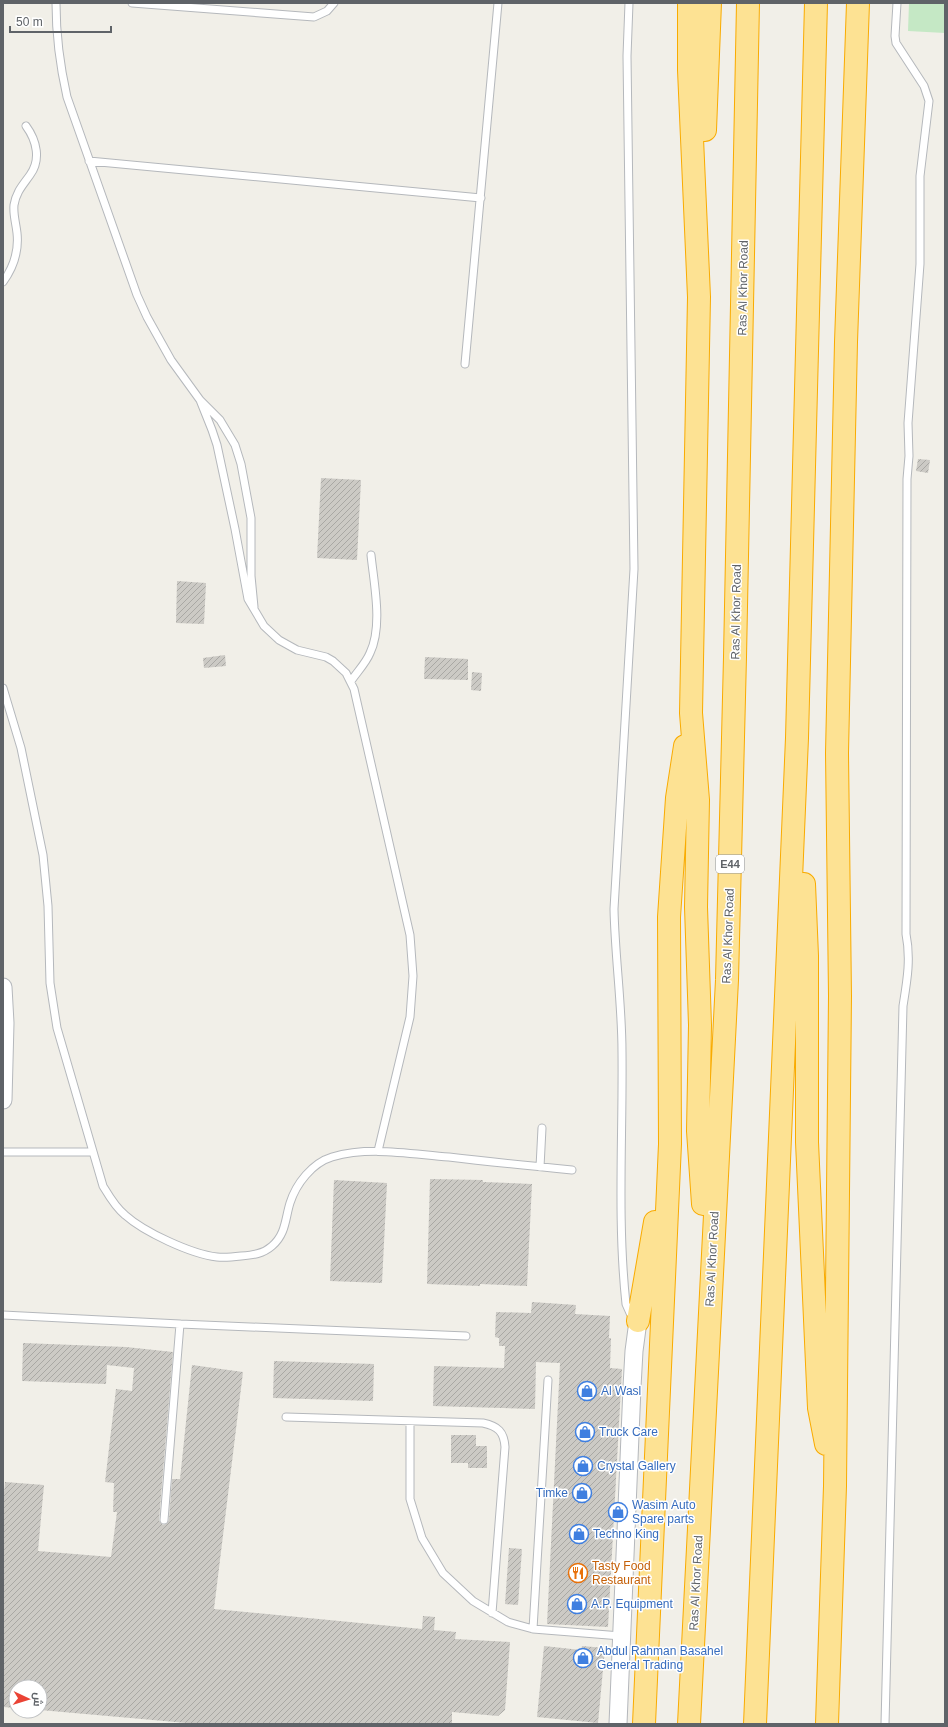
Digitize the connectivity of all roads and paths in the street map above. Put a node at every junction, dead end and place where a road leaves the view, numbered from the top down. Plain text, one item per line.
1 (56, 3) edge
2 (132, 3) edge
3 (334, 3) edge
4 (498, 3) edge
5 (629, 3) edge
6 (689, 3) edge
7 (710, 3) edge
8 (748, 3) edge
9 (816, 3) edge
10 (858, 3) edge
11 (897, 3) edge
12 (26, 126) dead end
13 (89, 161) junction
14 (481, 198) junction
15 (3, 282) edge
16 (698, 297) junction
17 (465, 364) dead end
18 (200, 400) junction
19 (371, 555) dead end
20 (254, 607) junction
21 (351, 681) junction
22 (3, 688) edge
23 (691, 713) junction
24 (797, 738) junction
25 (3, 987) edge
26 (670, 1076) junction
27 (3, 1100) edge
28 (542, 1128) dead end
29 (378, 1151) junction
30 (3, 1152) edge
31 (92, 1152) junction
32 (540, 1167) junction
33 (572, 1170) dead end
34 (710, 1299) junction
35 (3, 1315) edge
36 (638, 1321) junction
37 (180, 1324) junction
38 (466, 1336) dead end
39 (548, 1380) dead end
40 (286, 1417) dead end
41 (410, 1421) junction
42 (835, 1486) junction
43 (164, 1520) dead end
44 (492, 1613) junction
45 (533, 1629) junction
46 (621, 1636) junction
47 (618, 1724) edge
48 (644, 1724) edge
49 (690, 1724) edge
50 (755, 1724) edge
51 (827, 1724) edge
52 (885, 1724) edge

1 - 13 lane
2 - 3 lane
4 - 14 lane
5 - 36 lane
6 - 16 highway
7 - 16 highway
8 - 34 highway, Ras Al Khor Road / E44
9 - 24 highway
10 - 42 highway
11 - 52 lane
12 - 15 lane
13 - 14 lane
13 - 18 lane
14 - 17 lane
16 - 23 highway
18 - 20 lane
18 - 20 lane
19 - 21 lane
20 - 21 lane
21 - 29 lane
22 - 31 lane
23 - 26 highway
23 - 34 highway
24 - 42 highway
24 - 50 highway
25 - 27 street
26 - 36 highway
26 - 48 highway
28 - 32 lane
29 - 31 lane
29 - 32 lane
30 - 31 lane
32 - 33 lane
34 - 49 highway, Ras Al Khor Road / E44
35 - 37 lane
36 - 46 street
37 - 38 lane
37 - 43 lane
39 - 45 lane
40 - 41 lane
41 - 44 lane
41 - 44 lane
42 - 51 highway
44 - 45 lane
45 - 46 lane
46 - 47 street

